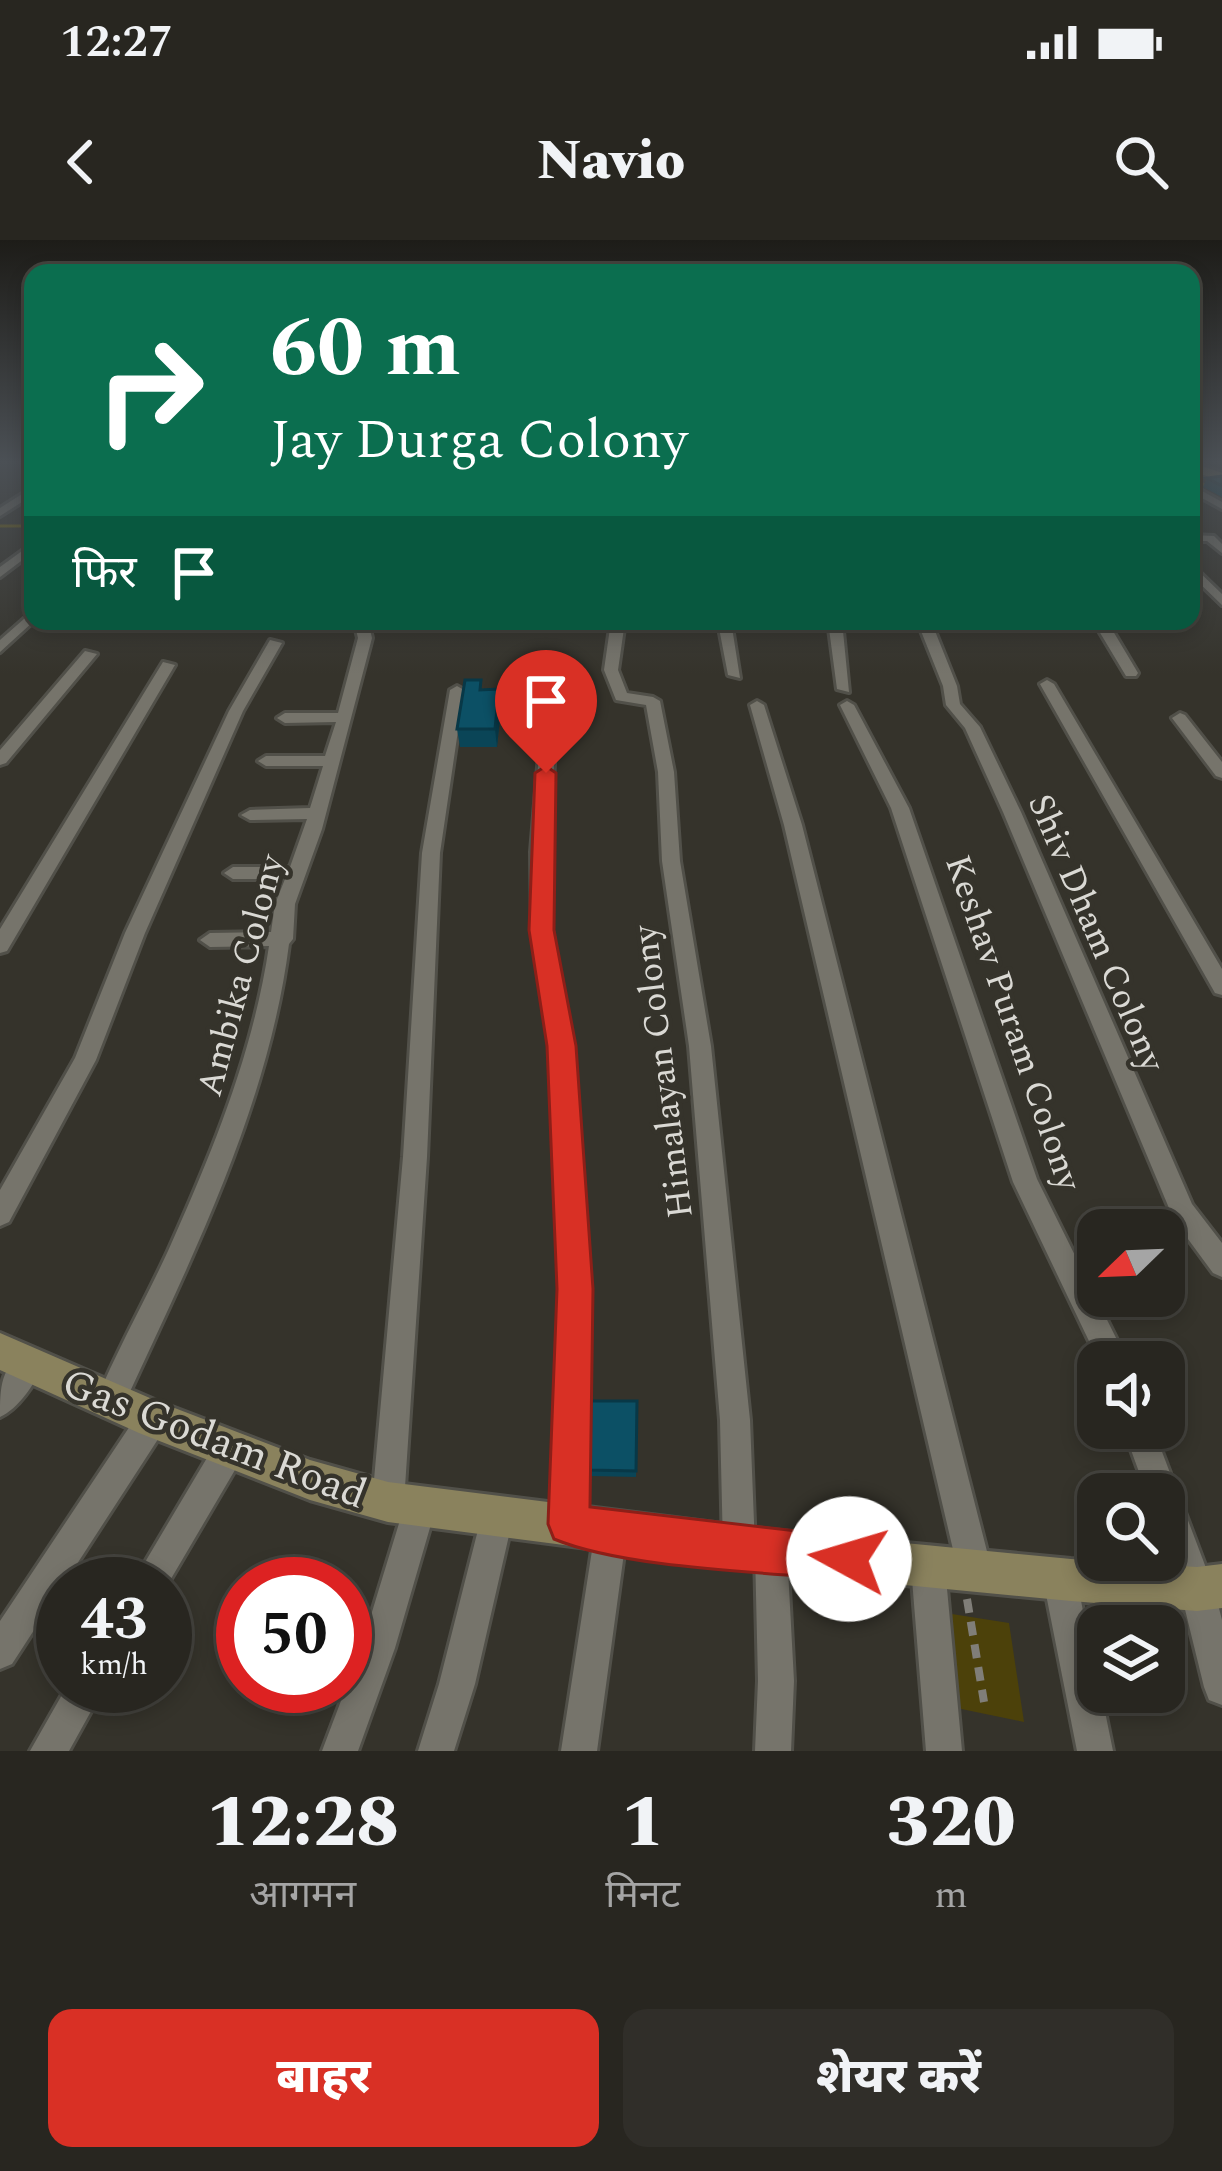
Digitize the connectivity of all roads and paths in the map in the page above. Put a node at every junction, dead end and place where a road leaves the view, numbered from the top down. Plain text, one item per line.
1 (24, 555) edge
2 (0, 578) edge
3 (1200, 578) edge
4 (1222, 601) edge
5 (24, 624) edge
6 (363, 630) edge
7 (617, 630) edge
8 (727, 630) edge
9 (836, 630) edge
10 (928, 630) edge
11 (1105, 630) edge
12 (275, 643) dead end
13 (0, 648) edge
14 (90, 654) dead end
15 (168, 665) dead end
16 (1131, 673) dead end
17 (735, 675) dead end
18 (1047, 684) dead end
19 (457, 690) dead end
20 (551, 694) dead end
21 (757, 705) dead end
22 (343, 717) junction
23 (285, 718) dead end
24 (1180, 718) dead end
25 (0, 760) edge
26 (266, 761) dead end
27 (331, 761) junction
28 (1222, 773) edge
29 (317, 813) junction
30 (250, 815) dead end
31 (232, 873) dead end
32 (297, 873) junction
33 (283, 939) junction
34 (210, 940) dead end
35 (0, 946) edge
36 (1222, 987) edge
37 (0, 1214) edge
38 (1222, 1264) edge
39 (1104, 1341) edge
40 (14, 1358) edge
41 (110, 1401) junction
42 (0, 1402) edge
43 (152, 1419) junction
44 (231, 1447) junction
45 (404, 1504) junction
46 (497, 1518) junction
47 (569, 1524) junction
48 (611, 1531) junction
49 (1185, 1539) edge
50 (755, 1549) junction
51 (164, 1557) edge
52 (955, 1569) junction
53 (1060, 1579) junction
54 (1210, 1588) edge
55 (0, 1652) edge
56 (1222, 1687) edge
57 (985, 1702) dead end
58 (71, 1713) edge
59 (48, 1751) edge
60 (340, 1751) edge
61 (436, 1751) edge
62 (579, 1751) edge
63 (773, 1751) edge
64 (944, 1751) edge
65 (1095, 1751) edge

1 - 2 street
3 - 4 street
5 - 13 street
6 - 22 street, Ambika Colony
7 - 50 street, Himalayan Colony
8 - 17 street
9 - 39 street, Keshav Puram Colony
10 - 38 street, Shiv Dham Colony
11 - 16 street
12 - 37 street
14 - 25 street
15 - 35 street
18 - 36 street
19 - 45 street
20 - 47 street
21 - 52 street
22 - 23 street
22 - 27 street, Ambika Colony
24 - 28 street
26 - 27 street
27 - 29 street, Ambika Colony
29 - 30 street
29 - 32 street, Ambika Colony
31 - 32 street
32 - 33 street, Ambika Colony
33 - 34 street
33 - 41 street, Ambika Colony
40 - 41 main road, Gas Godam Road
40 - 42 street
41 - 43 main road, Gas Godam Road
43 - 44 main road, Gas Godam Road
43 - 55 street
44 - 45 main road, Gas Godam Road
44 - 51 street
45 - 46 main road, Gas Godam Road
45 - 60 street
46 - 47 main road, Gas Godam Road
46 - 61 street
47 - 48 main road, Gas Godam Road
48 - 50 main road, Gas Godam Road
48 - 62 street
49 - 54 street
50 - 52 main road, Gas Godam Road
50 - 63 street
52 - 53 main road, Gas Godam Road
52 - 57 path
52 - 64 street
53 - 54 main road, Gas Godam Road
53 - 65 street
54 - 56 street
58 - 59 street

